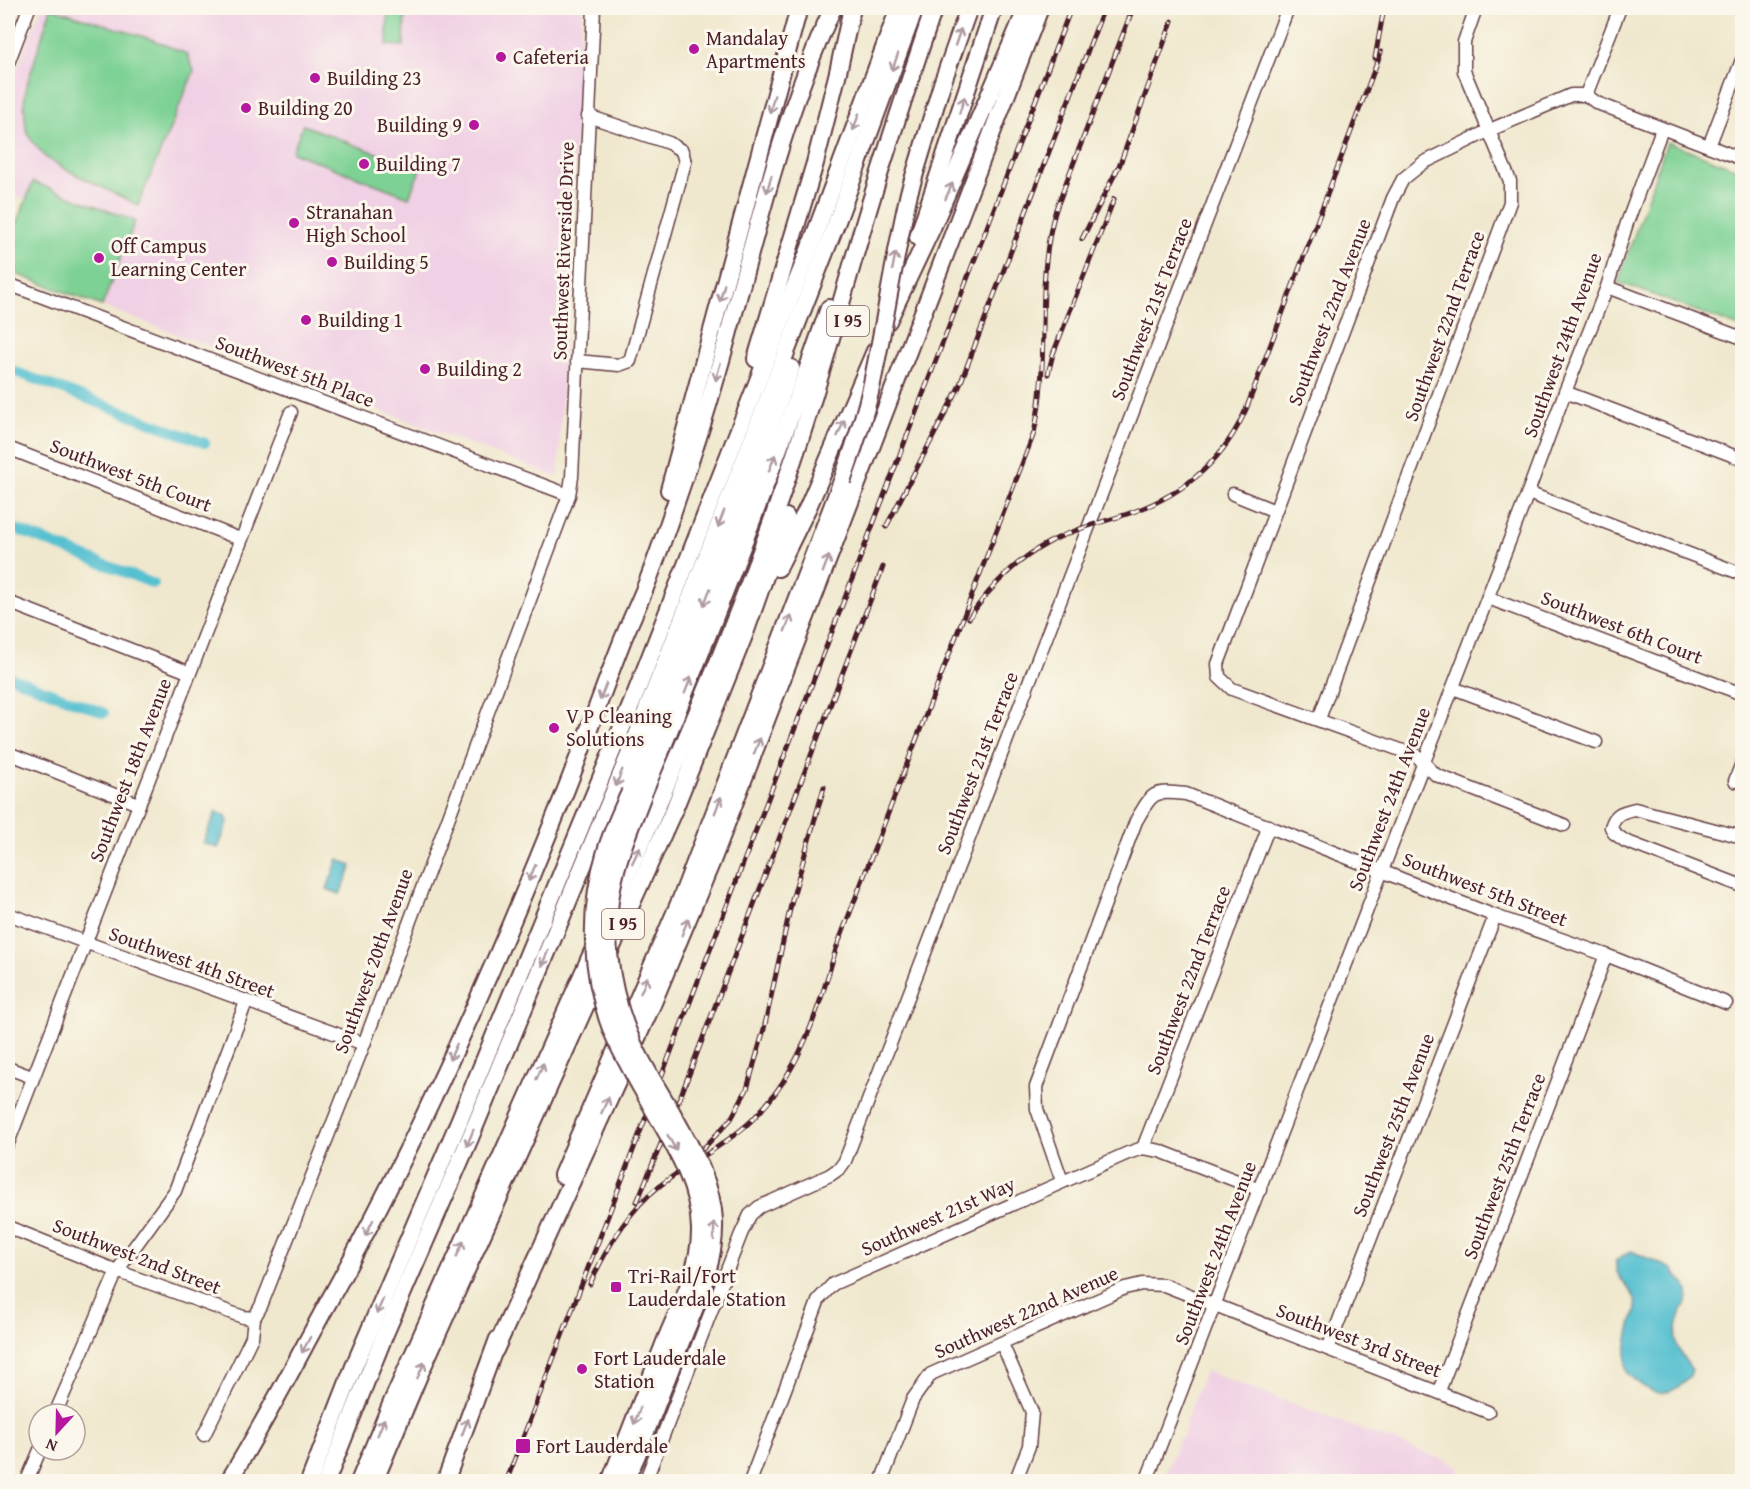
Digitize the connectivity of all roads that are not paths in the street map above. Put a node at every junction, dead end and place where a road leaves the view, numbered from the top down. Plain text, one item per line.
1 (30, 8) edge
2 (594, 8) edge
3 (799, 8) edge
4 (833, 8) edge
5 (852, 8) edge
6 (899, 8) edge
7 (915, 8) edge
8 (934, 8) edge
9 (946, 8) edge
10 (969, 8) edge
11 (994, 8) edge
12 (1027, 8) edge
13 (1040, 8) edge
14 (1288, 8) edge
15 (1476, 8) edge
16 (1620, 8) edge
17 (1743, 60) edge
18 (8, 63) edge
19 (1586, 95) junction
20 (588, 116) junction
21 (1662, 129) junction
22 (1490, 130) junction
23 (892, 133) junction
24 (1709, 146) junction
25 (1743, 159) edge
26 (836, 224) junction
27 (8, 284) edge
28 (1607, 287) junction
29 (897, 300) junction
30 (1743, 338) edge
31 (578, 361) junction
32 (1565, 392) junction
33 (291, 412) dead end
34 (8, 448) edge
35 (728, 454) junction
36 (1743, 459) edge
37 (1528, 493) junction
38 (1233, 494) dead end
39 (569, 495) junction
40 (1275, 511) junction
41 (240, 539) junction
42 (1743, 574) edge
43 (1488, 598) junction
44 (8, 602) edge
45 (745, 633) junction
46 (624, 637) junction
47 (188, 672) junction
48 (1453, 688) junction
49 (1743, 694) edge
50 (1319, 719) junction
51 (1596, 742) dead end
52 (8, 753) edge
53 (1425, 763) junction
54 (1743, 763) edge
55 (1735, 782) dead end
56 (636, 795) junction
57 (138, 804) junction
58 (1564, 825) dead end
59 (1269, 826) junction
60 (1743, 837) edge
61 (1382, 871) junction
62 (1743, 886) edge
63 (8, 914) edge
64 (1495, 916) junction
65 (84, 943) junction
66 (1606, 955) junction
67 (246, 1002) junction
68 (1726, 1003) dead end
69 (364, 1044) junction
70 (8, 1068) edge
71 (32, 1077) junction
72 (8, 1143) edge
73 (1143, 1148) junction
74 (1062, 1181) junction
75 (1260, 1190) junction
76 (8, 1227) edge
77 (117, 1271) junction
78 (1215, 1305) junction
79 (254, 1318) junction
80 (672, 1344) junction
81 (1002, 1344) junction
82 (1328, 1348) junction
83 (495, 1350) junction
84 (1439, 1391) junction
85 (60, 1402) edge
86 (1488, 1412) dead end
87 (261, 1430) junction
88 (204, 1435) dead end
89 (35, 1462) edge
90 (28, 1478) dead end
91 (228, 1482) edge
92 (239, 1482) edge
93 (309, 1482) edge
94 (326, 1482) edge
95 (359, 1482) edge
96 (374, 1482) edge
97 (444, 1482) edge
98 (610, 1482) edge
99 (624, 1482) edge
100 (645, 1482) edge
101 (750, 1482) edge
102 (881, 1482) edge
103 (1015, 1482) edge
104 (1146, 1482) edge

1 - 18 street
2 - 20 street, Southwest Riverside Drive
3 -> 46 highway
4 -> 46 highway
5 - 35 highway
6 -> 35 highway
7 -> 26 highway
8 - 23 highway
9 - 45 highway, I 95
83 -> 10 highway, bridge
29 -> 11 highway
29 -> 12 highway
83 -> 13 highway
14 - 100 street, Southwest 21st Terrace
15 - 22 street
16 - 19 street
17 - 24 street
19 - 21 street
19 - 22 street
20 - 31 street, Southwest Riverside Drive
20 - 31 street
21 - 24 street
21 - 28 street, Southwest 24th Avenue
22 - 40 street, Southwest 22nd Avenue
22 - 50 street, Southwest 22nd Terrace
56 -> 23 highway
95 -> 23 highway
24 - 25 street
26 -> 56 highway
26 -> 94 highway
27 - 39 street, Southwest 5th Place
28 - 30 street
28 - 32 street, Southwest 24th Avenue
45 -> 29 highway
31 - 39 street, Southwest Riverside Drive
32 - 36 street
32 - 37 street, Southwest 24th Avenue
33 - 41 street, Southwest 18th Avenue
34 - 41 street, Southwest 5th Court
35 -> 93 highway
37 - 42 street
37 - 43 street, Southwest 24th Avenue
38 - 40 street
39 - 69 street, Southwest 20th Avenue
40 - 50 street, Southwest 22nd Avenue
41 - 47 street, Southwest 18th Avenue
43 - 48 street, Southwest 24th Avenue
43 - 49 street, Southwest 6th Court
44 - 47 street
96 -> 45 highway, I 95
46 -> 87 highway
47 - 57 street, Southwest 18th Avenue
48 - 51 street
48 - 53 street, Southwest 24th Avenue
50 - 53 street
52 - 57 street
53 - 58 street
53 - 61 street, Southwest 24th Avenue
54 - 55 street
56 - 80 highway, bridge
57 - 65 street, Southwest 18th Avenue
59 - 61 street, Southwest 5th Street
59 - 73 street, Southwest 22nd Terrace
59 - 74 street, Southwest 5th Street
60 - 62 street
61 - 64 street, Southwest 5th Street
61 - 75 street, Southwest 24th Avenue
63 - 65 street, Southwest 4th Street
64 - 66 street, Southwest 5th Street
64 - 82 street, Southwest 25th Avenue
65 - 67 street, Southwest 4th Street
65 - 71 street, Southwest 18th Avenue
66 - 68 street, Southwest 5th Street
66 - 84 street, Southwest 25th Terrace
67 - 69 street, Southwest 4th Street
67 - 77 street
69 - 79 street, Southwest 20th Avenue
70 - 71 street
71 - 72 street, Southwest 18th Avenue
73 - 74 street, Southwest 21st Way
73 - 75 street
74 - 101 street, Southwest 21st Way
75 - 78 street, Southwest 24th Avenue
76 - 77 street, Southwest 2nd Street
77 - 79 street, Southwest 2nd Street
77 - 85 street
78 - 81 street, Southwest 22nd Avenue
78 - 82 street, Southwest 3rd Street
78 - 104 street, Southwest 24th Avenue
79 - 88 street, Southwest 20th Avenue
80 -> 98 highway
80 - 99 highway
81 - 102 street, Southwest 22nd Avenue
81 - 103 street
82 - 84 street, Southwest 3rd Street
97 -> 83 highway
84 - 86 street, Southwest 3rd Street
87 - 91 highway
87 - 92 highway
89 - 90 street

